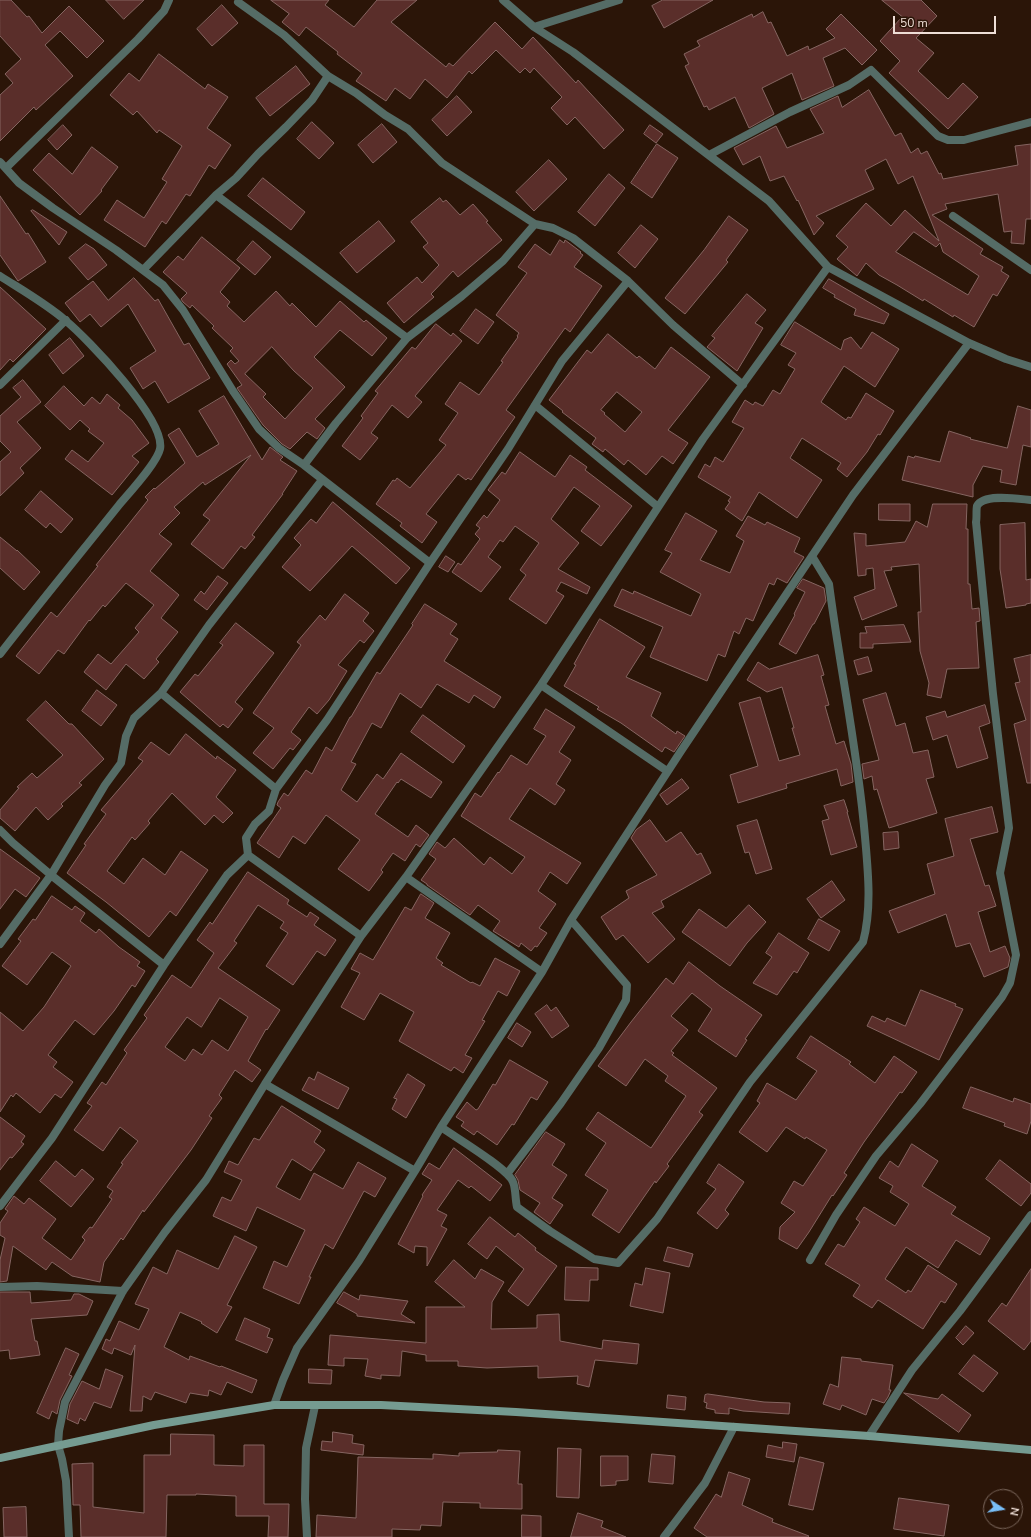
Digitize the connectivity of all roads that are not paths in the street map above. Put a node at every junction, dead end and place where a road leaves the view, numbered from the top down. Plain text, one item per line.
1 (169, 0) edge
2 (503, 0) edge
3 (619, 0) edge
4 (238, 2) dead end
5 (534, 27) junction
6 (328, 76) junction
7 (1031, 122) edge
8 (709, 156) junction
9 (0, 162) edge
10 (6, 168) junction
11 (216, 195) junction
12 (953, 216) dead end
13 (536, 224) junction
14 (828, 267) junction
15 (143, 270) junction
16 (1031, 270) edge
17 (0, 276) edge
18 (628, 281) junction
19 (66, 320) junction
20 (407, 338) junction
21 (969, 343) junction
22 (1031, 367) edge
23 (0, 385) edge
24 (743, 385) junction
25 (535, 405) junction
26 (304, 465) junction
27 (322, 480) junction
28 (1031, 500) edge
29 (658, 506) junction
30 (812, 556) junction
31 (430, 563) junction
32 (0, 654) edge
33 (541, 685) junction
34 (161, 693) junction
35 (667, 771) junction
36 (276, 789) junction
37 (0, 830) edge
38 (248, 855) junction
39 (51, 875) junction
40 (406, 877) junction
41 (571, 920) junction
42 (361, 936) junction
43 (0, 944) edge
44 (164, 965) junction
45 (542, 972) junction
46 (266, 1084) junction
47 (441, 1128) junction
48 (415, 1171) junction
49 (507, 1174) junction
50 (0, 1206) edge
51 (1031, 1215) edge
52 (810, 1260) dead end
53 (0, 1287) edge
54 (123, 1291) junction
55 (274, 1405) junction
56 (315, 1406) junction
57 (734, 1427) junction
58 (869, 1436) junction
59 (58, 1445) junction
60 (1031, 1450) edge
61 (0, 1458) edge
62 (69, 1537) edge
63 (307, 1537) edge
64 (664, 1537) edge

1 - 10 street
2 - 5 street
3 - 5 street
4 - 6 street
5 - 8 street
6 - 11 street
6 - 13 street
7 - 8 street
8 - 14 street
9 - 10 street
10 - 15 street
11 - 15 street
11 - 20 street
12 - 16 street
13 - 18 street
13 - 20 street
14 - 21 street
14 - 24 street
15 - 26 street
17 - 19 street
18 - 24 street
18 - 25 street
19 - 23 street
19 - 32 street
20 - 26 street
21 - 22 street
21 - 30 street
24 - 29 street
25 - 29 street
25 - 31 street
26 - 27 street
27 - 31 street
27 - 34 street
28 - 52 street
29 - 33 street
30 - 35 street
30 - 49 street
31 - 36 street
33 - 35 street
33 - 40 street
34 - 36 street
34 - 39 street
35 - 41 street
36 - 38 street
37 - 39 street
38 - 42 street
38 - 44 street
39 - 43 street
39 - 44 street
40 - 42 street
40 - 45 street
41 - 45 street
41 - 49 street
42 - 46 street
44 - 50 street
45 - 47 street
46 - 48 street
46 - 54 street
47 - 48 street
47 - 49 street
48 - 55 street
51 - 58 street
53 - 54 street
54 - 59 street
55 - 56 main road
55 - 59 main road
56 - 57 main road
56 - 63 street
57 - 58 main road
57 - 64 street
58 - 60 main road
59 - 61 main road
59 - 62 street

